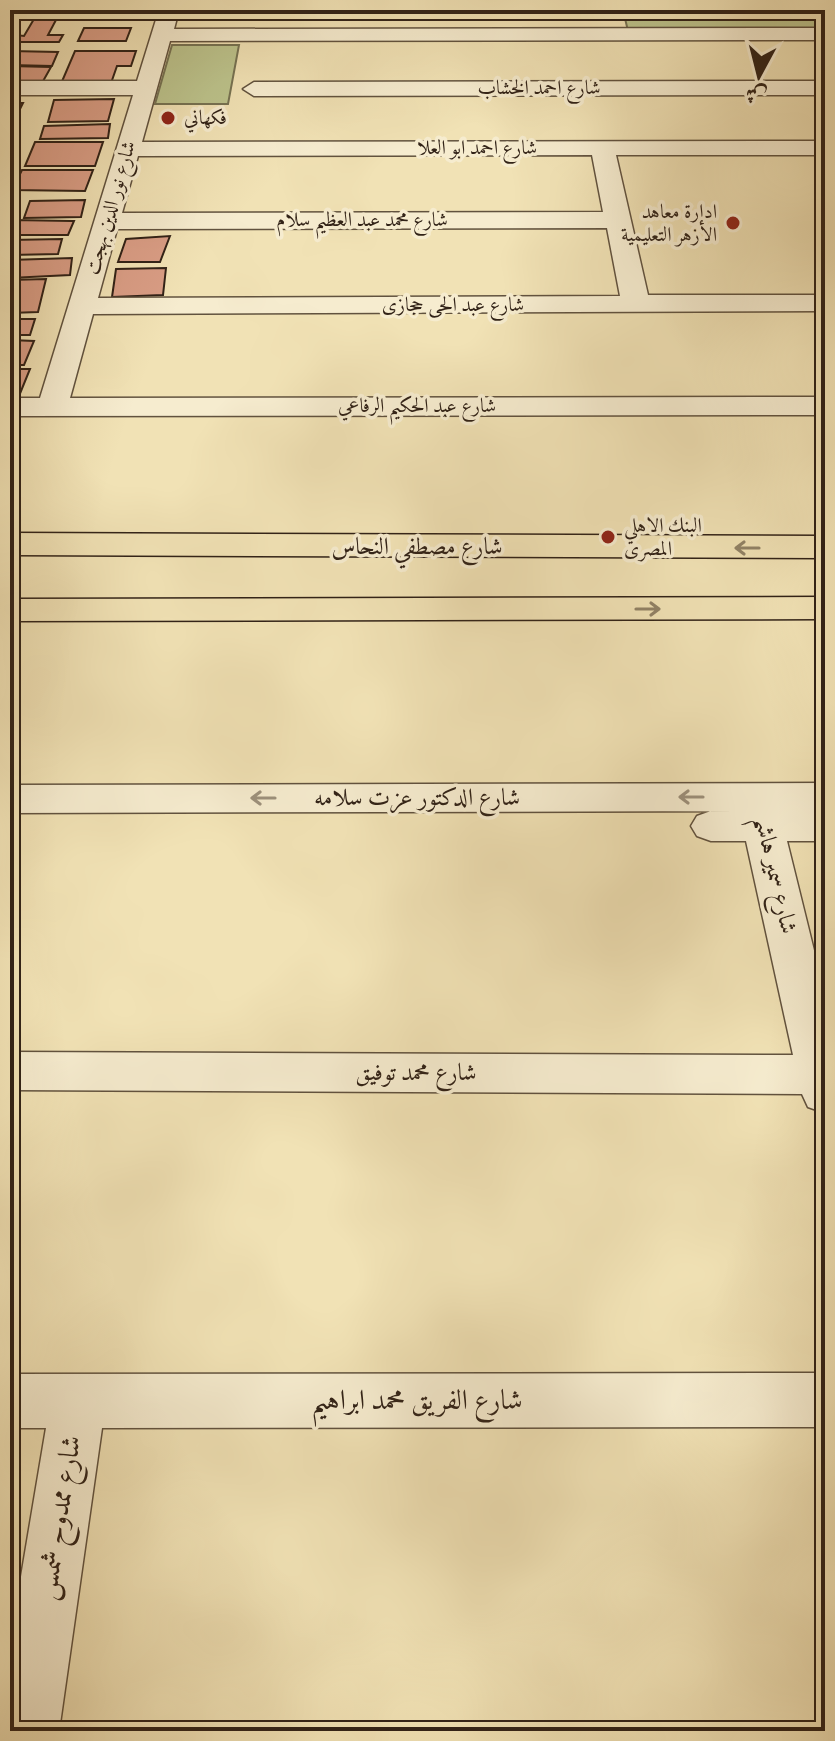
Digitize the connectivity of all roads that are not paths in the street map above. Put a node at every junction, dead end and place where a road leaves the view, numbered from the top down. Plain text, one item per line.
1 (617, 10) edge
2 (166, 22) edge
3 (624, 34) junction
4 (825, 34) edge
5 (264, 35) junction
6 (744, 35) junction
7 (10, 88) edge
8 (146, 88) junction
9 (825, 88) edge
10 (768, 96) junction
11 (602, 148) junction
12 (825, 148) edge
13 (128, 149) junction
14 (617, 220) junction
15 (107, 221) junction
16 (825, 303) edge
17 (636, 304) junction
18 (82, 306) junction
19 (825, 406) edge
20 (10, 407) edge
21 (52, 407) junction
22 (10, 544) edge
23 (825, 547) edge
24 (557, 548) junction
25 (10, 565) edge
26 (11, 608) edge
27 (825, 608) edge
28 (825, 797) edge
29 (10, 799) edge
30 (760, 811) junction
31 (10, 826) edge
32 (825, 826) edge
33 (10, 1071) edge
34 (823, 1084) edge
35 (825, 1400) edge
36 (10, 1401) edge
37 (78, 1401) junction
38 (27, 1731) edge

1 - 3 street
2 - 5 street
2 - 8 street, شارع نور الدين بهجت
3 - 5 street
3 - 6 street
4 - 6 street
5 - 10 street, شارع احمد الخشاب
6 - 10 street
7 - 8 street
8 - 13 street, شارع نور الدين بهجت
9 - 10 street, شارع احمد الخشاب
11 - 12 street, شارع احمد ابو العلا
11 - 13 street, شارع احمد ابو العلا
11 - 14 street
13 - 15 street, شارع نور الدين بهجت
14 - 15 street, شارع محمد عبد العظيم سلام
14 - 17 street
15 - 18 street, شارع نور الدين بهجت
16 - 17 street, شارع عبد الحى حجازى
17 - 18 street, شارع عبد الحى حجازى
18 - 21 street, شارع نور الدين بهجت
19 - 21 street, شارع عبد الحكيم الرفاعي
20 - 21 street, شارع عبد الحكيم الرفاعي
22 - 24 main road, شارع مصطفي النحاس
23 -> 24 main road, شارع مصطفي النحاس
24 - 25 main road
26 -> 27 main road
28 - 30 street, شارع الدكتور عزت سلامه
30 -> 29 street, شارع الدكتور عزت سلامه
30 - 31 street, شارع الدكتور عزت سلامه
30 - 32 street, شارع الدكتور عزت سلامه
30 - 34 street, شارع سمير هاشم
33 - 34 street, شارع محمد توفيق
35 - 37 street, شارع الفريق محمد ابراهيم
36 - 37 street, شارع الفريق محمد ابراهيم
37 - 38 street, شارع ممدوح شمس

